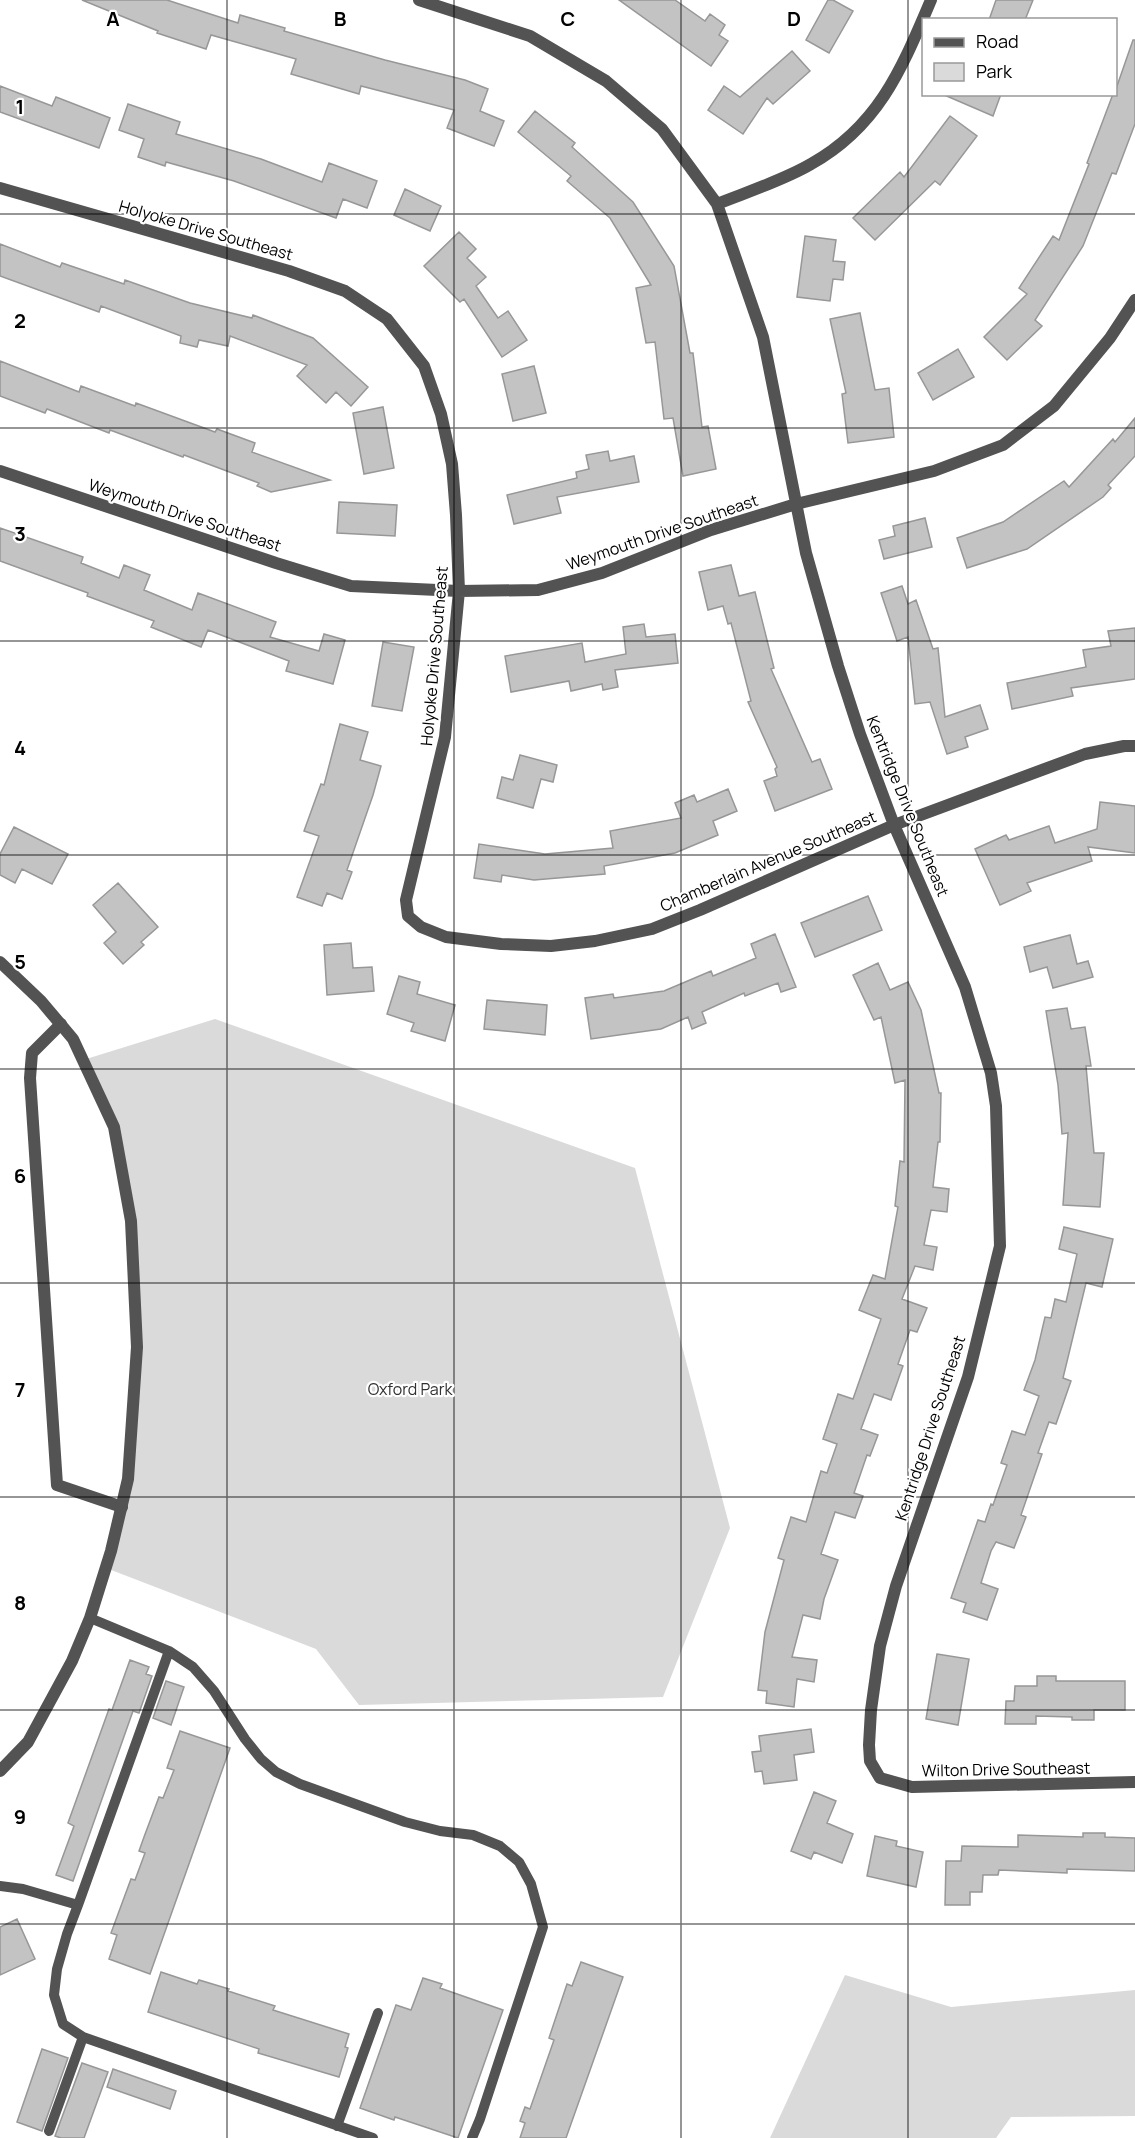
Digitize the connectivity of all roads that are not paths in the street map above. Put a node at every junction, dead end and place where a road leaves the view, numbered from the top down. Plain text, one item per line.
1 (419, 0) edge
2 (931, 0) edge
3 (923, 18) edge
4 (922, 21) edge
5 (0, 188) edge
6 (717, 204) junction
7 (1135, 300) edge
8 (0, 471) edge
9 (796, 504) junction
10 (459, 591) junction
11 (1135, 746) edge
12 (894, 825) junction
13 (408, 916) joint
14 (0, 962) edge
15 (61, 1024) junction
16 (122, 1507) junction
17 (90, 1618) junction
18 (169, 1651) junction
19 (0, 1771) edge
20 (880, 1778) joint
21 (1135, 1782) edge
22 (0, 1886) edge
23 (78, 1905) junction
24 (378, 2013) dead end
25 (83, 2037) junction
26 (337, 2126) junction
27 (49, 2131) dead end
28 (373, 2138) edge
29 (472, 2138) edge

1 - 6 street, Kentridge Drive Southeast
2 - 3 street
4 - 6 street
5 - 10 street, Holyoke Drive Southeast
6 - 9 street, Kentridge Drive Southeast
7 - 9 street, Weymouth Drive Southeast
8 - 10 street, Weymouth Drive Southeast
9 - 10 street, Weymouth Drive Southeast
9 - 12 street, Kentridge Drive Southeast
10 - 13 street, Holyoke Drive Southeast
11 - 12 street, Chamberlain Avenue Southeast
12 - 13 street, Chamberlain Avenue Southeast
12 - 20 street, Kentridge Drive Southeast
14 - 15 street
15 - 16 street
15 - 16 street
16 - 17 street
17 - 18 lane
17 - 19 street
18 - 23 lane
18 - 29 lane
20 - 21 street, Wilton Drive Southeast
22 - 23 lane
23 - 25 lane
24 - 26 lane
25 - 26 lane
25 - 27 lane
26 - 28 lane

